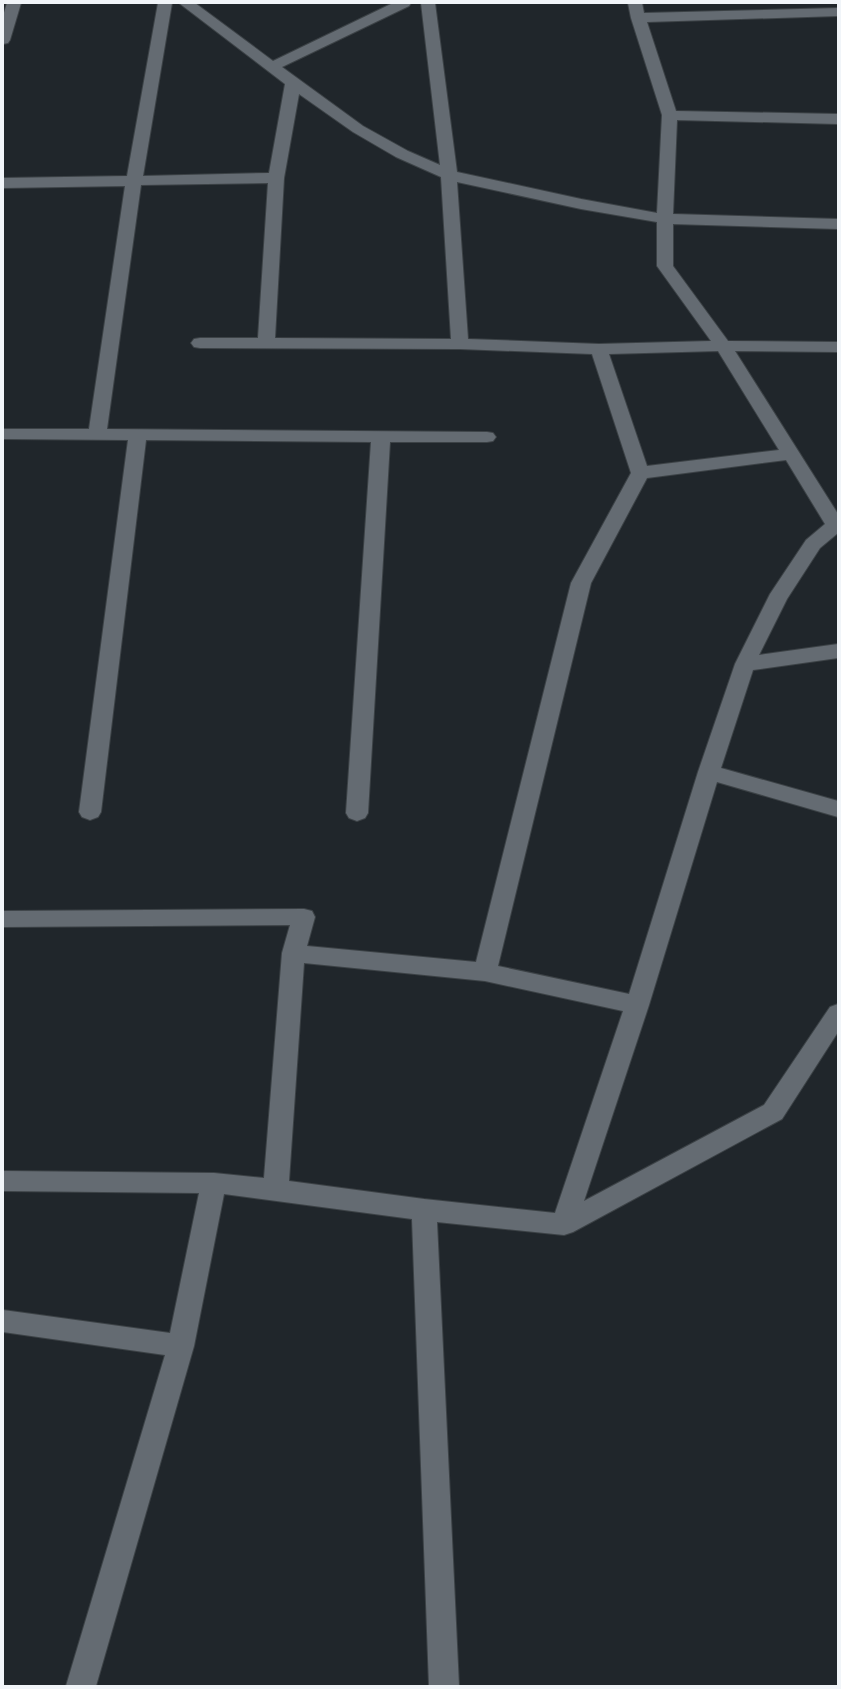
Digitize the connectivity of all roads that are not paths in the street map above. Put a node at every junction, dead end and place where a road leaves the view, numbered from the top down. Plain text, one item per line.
1 (14, 3) edge
2 (165, 3) edge
3 (186, 3) edge
4 (404, 3) edge
5 (428, 3) edge
6 (636, 11) edge
7 (838, 12) edge
8 (3, 40) edge
9 (271, 67) junction
10 (293, 83) junction
11 (670, 115) junction
12 (838, 119) edge
13 (449, 175) junction
14 (276, 178) junction
15 (134, 180) junction
16 (3, 183) edge
17 (665, 219) junction
18 (838, 224) edge
19 (200, 343) dead end
20 (266, 344) junction
21 (460, 344) junction
22 (723, 346) junction
23 (838, 347) edge
24 (599, 349) junction
25 (3, 434) edge
26 (97, 435) junction
27 (138, 435) junction
28 (381, 436) junction
29 (487, 437) dead end
30 (791, 454) junction
31 (640, 473) junction
32 (837, 524) edge
33 (838, 651) edge
34 (745, 664) junction
35 (709, 772) junction
36 (838, 809) edge
37 (90, 812) dead end
38 (357, 814) dead end
39 (3, 919) edge
40 (292, 953) junction
41 (485, 972) junction
42 (637, 1005) junction
43 (838, 1013) edge
44 (3, 1181) edge
45 (214, 1183) junction
46 (276, 1190) junction
47 (424, 1210) junction
48 (564, 1224) junction
49 (3, 1321) edge
50 (181, 1346) junction
51 (81, 1686) edge
52 (444, 1686) edge

1 - 8 street
2 - 15 street
3 - 9 street
4 - 9 street
5 - 13 street
6 - 7 street
6 - 11 street
9 - 10 street
10 - 13 street
10 - 14 street
11 - 12 street
11 - 17 street
13 - 17 street
13 - 21 street
14 - 15 street
14 - 20 street
15 - 16 street
15 - 26 street
17 - 18 street
17 - 22 street
19 - 20 street
20 - 21 street
21 - 24 street
22 - 23 street
22 - 24 street
22 - 30 street
24 - 31 street
25 - 26 street
26 - 27 street
27 - 28 street
27 - 37 street
28 - 29 street
28 - 38 street
30 - 31 street
30 - 32 street
31 - 41 street
32 - 34 street
33 - 34 street
34 - 35 street
35 - 36 street
35 - 42 street
39 - 40 street
40 - 41 street
40 - 46 street
41 - 42 street
42 - 48 street
43 - 48 street
44 - 45 street
45 - 46 street
45 - 50 street
46 - 47 street
47 - 48 street
47 - 52 street
49 - 50 street
50 - 51 street

